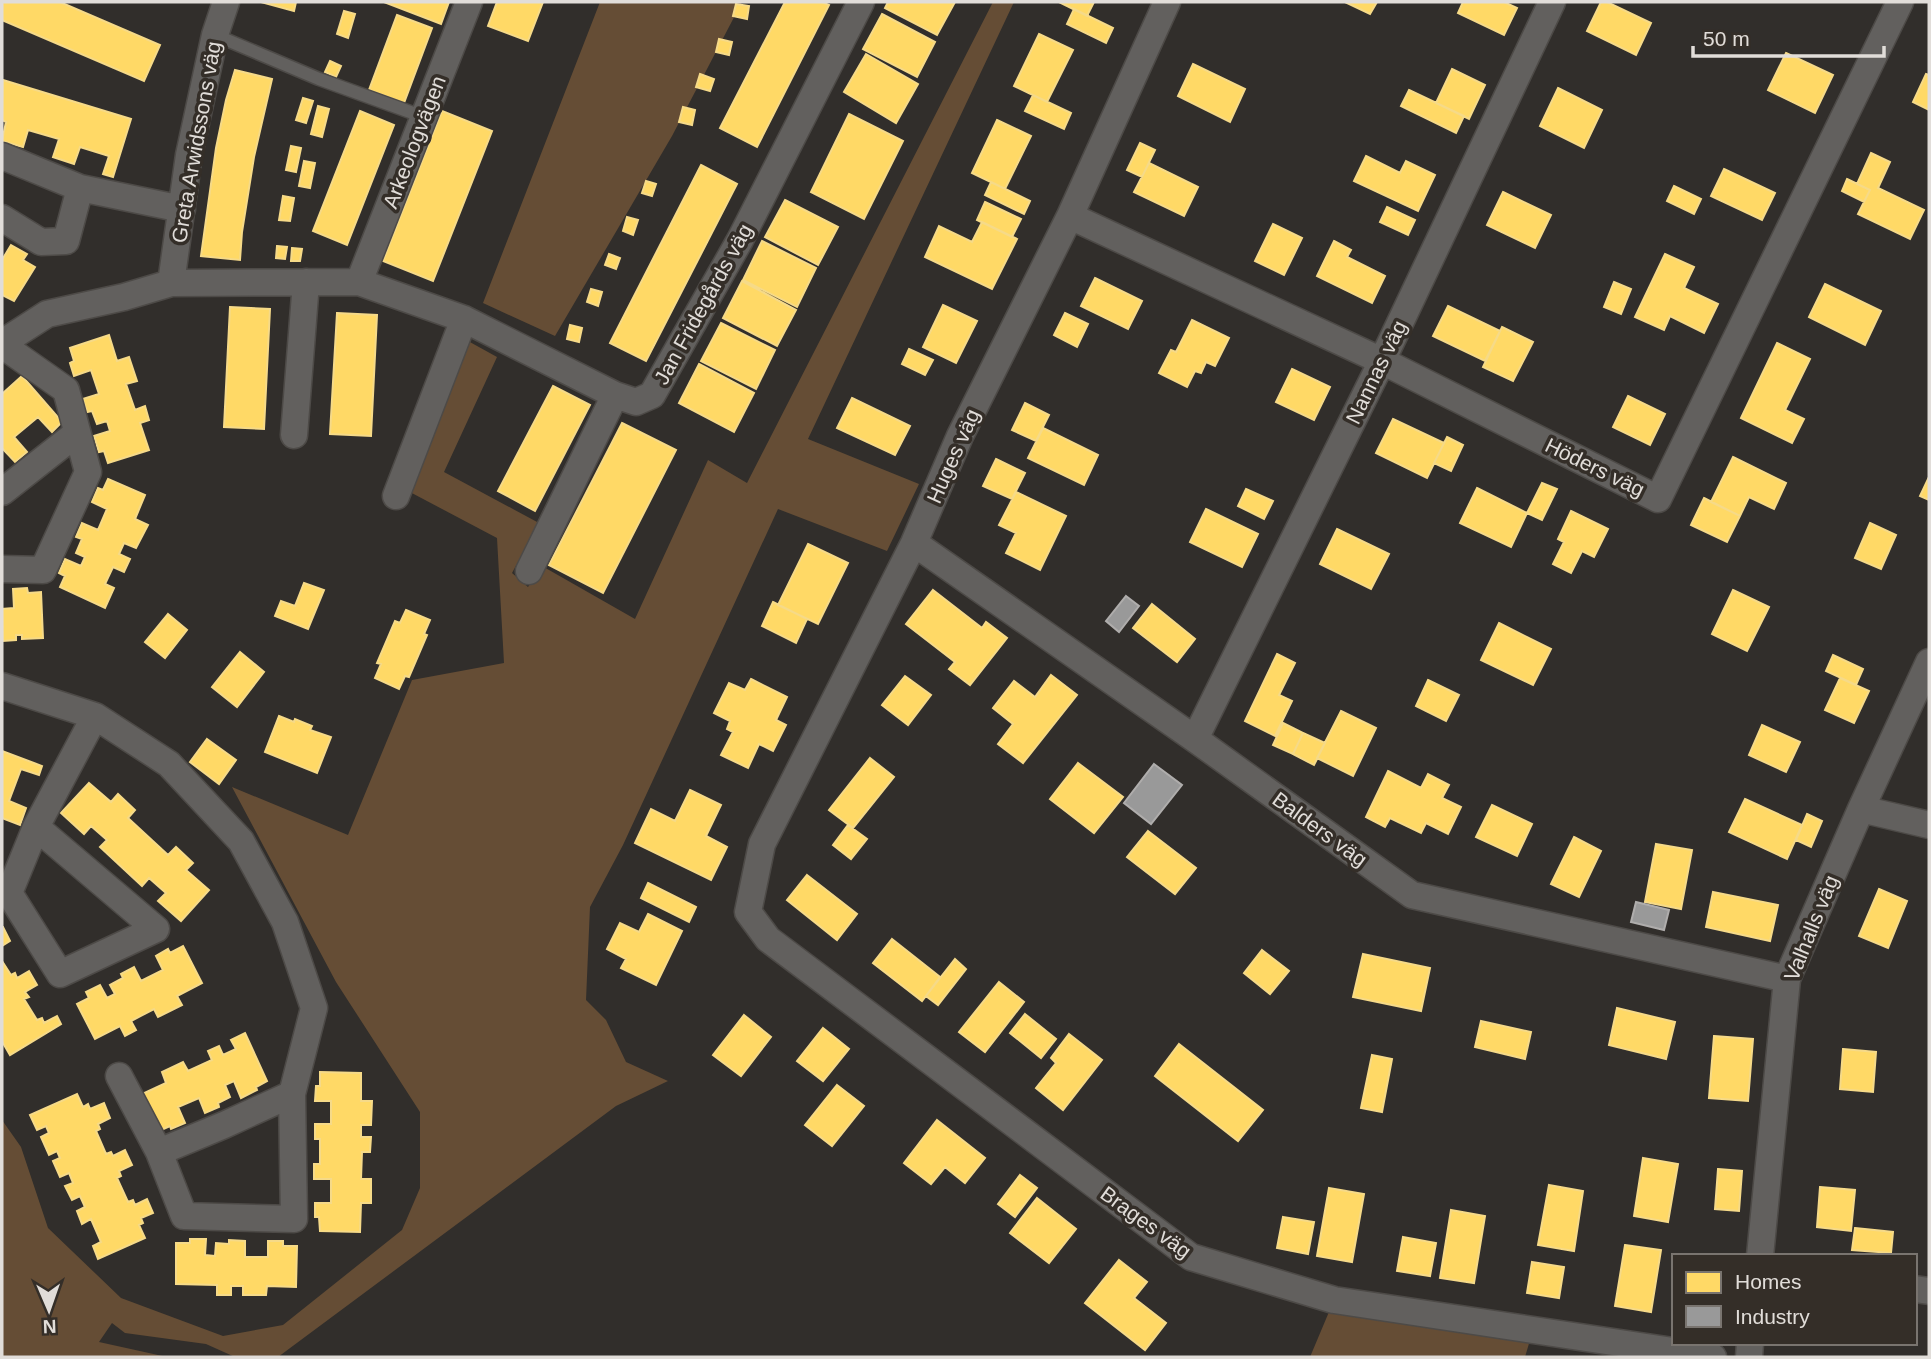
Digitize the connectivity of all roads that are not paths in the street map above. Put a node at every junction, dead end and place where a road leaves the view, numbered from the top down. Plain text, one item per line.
1 (226, 2) edge
2 (469, 2) edge
3 (861, 2) edge
4 (1167, 2) edge
5 (1552, 2) edge
6 (1900, 2) edge
7 (215, 35) junction
8 (424, 117) junction
9 (2, 156) edge
10 (80, 188) junction
11 (182, 209) junction
12 (1070, 216) junction
13 (2, 218) edge
14 (306, 282) junction
15 (359, 282) junction
16 (171, 284) junction
17 (464, 318) junction
18 (2, 344) edge
19 (1382, 361) junction
20 (615, 395) junction
21 (77, 433) junction
22 (294, 435) dead end
23 (2, 492) edge
24 (396, 496) dead end
25 (914, 543) junction
26 (2, 569) edge
27 (529, 571) dead end
28 (1929, 662) edge
29 (2, 686) edge
30 (94, 716) junction
31 (1195, 739) junction
32 (1861, 809) junction
33 (1929, 825) edge
34 (36, 827) junction
35 (748, 912) joint
36 (1787, 979) junction
37 (119, 1076) dead end
38 (292, 1094) junction
39 (159, 1152) junction
40 (1760, 1254) edge
41 (1713, 1357) edge

1 - 7 street, Greta Arwidssons väg
2 - 8 street, Arkeologvägen
3 - 20 street, Jan Fridegårds väg
4 - 12 street, Huges väg
5 - 19 street, Nannas väg
6 - 19 street, Höders väg
7 - 8 lane
7 - 11 street, Greta Arwidssons väg
8 - 15 street, Arkeologvägen
9 - 10 street
10 - 11 street
10 - 13 street
11 - 16 street, Greta Arwidssons väg
12 - 19 street, Höders väg
12 - 25 street, Huges väg
14 - 15 street
14 - 16 street
14 - 22 street
15 - 17 street
16 - 18 street
17 - 20 street
17 - 24 street
18 - 21 street
19 - 31 street, Nannas väg
20 - 27 street
21 - 23 street
21 - 26 street
25 - 31 street, Balders väg
25 - 35 street, Huges väg
28 - 32 street, Valhalls väg
29 - 30 street
30 - 34 street
30 - 38 street
31 - 36 street, Balders väg
32 - 33 street
32 - 36 street, Valhalls väg
34 - 34 street
35 - 41 street, Brages väg
36 - 40 street, Valhalls väg
37 - 39 street
38 - 39 street
38 - 39 street

